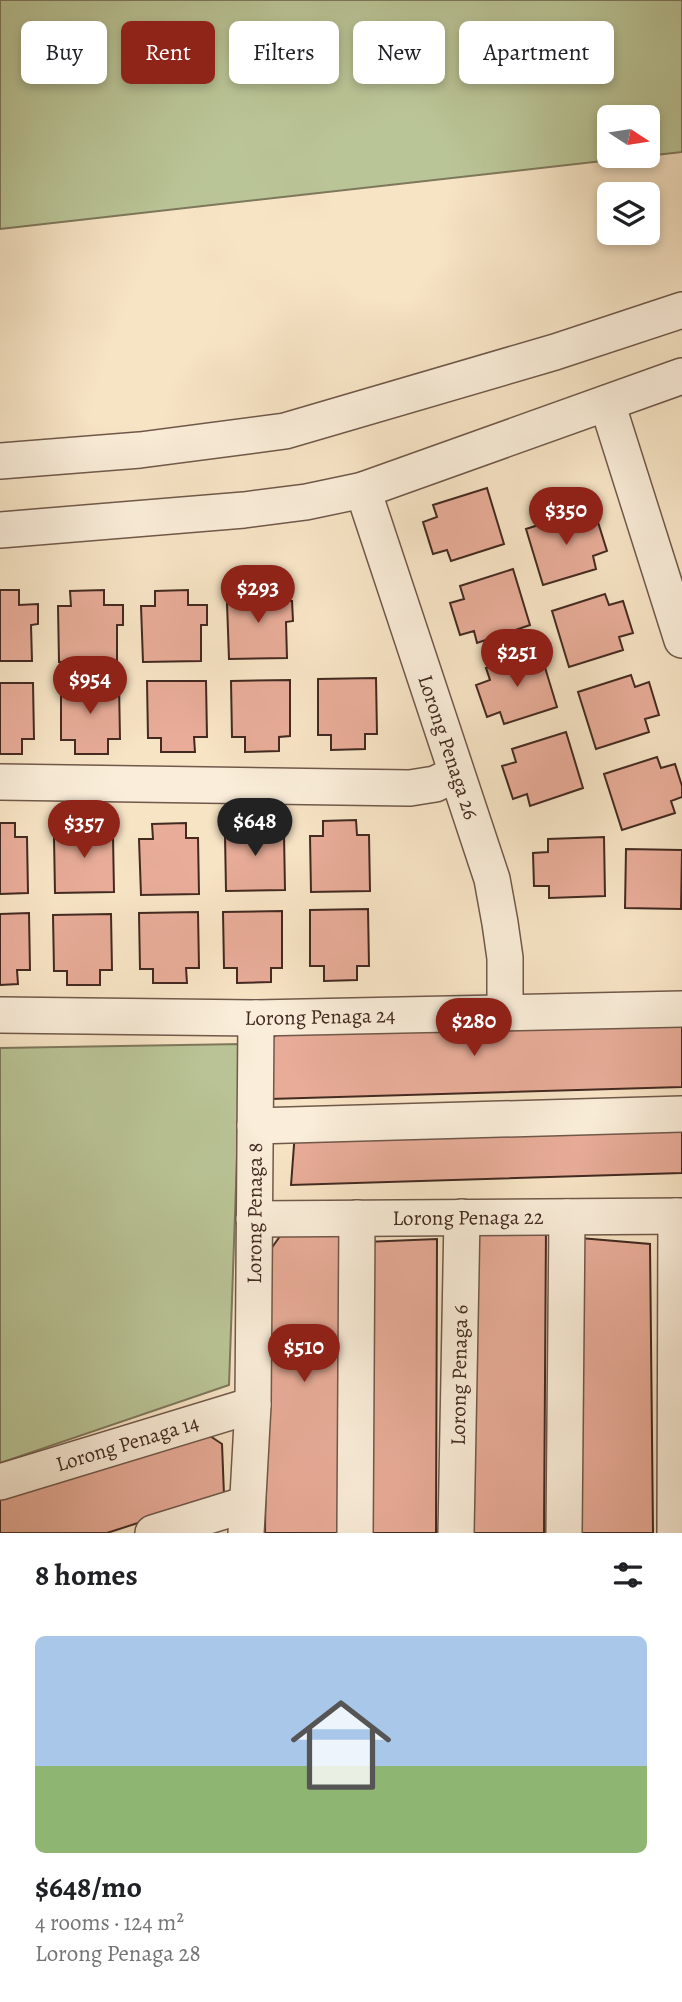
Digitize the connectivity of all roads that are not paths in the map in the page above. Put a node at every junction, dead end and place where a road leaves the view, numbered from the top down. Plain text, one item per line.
1 (682, 310) edge
2 (682, 376) edge
3 (607, 403) junction
4 (0, 461) edge
5 (363, 489) junction
6 (0, 530) edge
7 (681, 633) edge
8 (456, 774) junction
9 (0, 782) edge
10 (682, 1009) edge
11 (505, 1011) junction
12 (0, 1016) edge
13 (256, 1018) junction
14 (682, 1114) edge
15 (255, 1126) junction
16 (679, 1216) edge
17 (462, 1217) junction
18 (567, 1217) junction
19 (357, 1218) junction
20 (254, 1219) junction
21 (253, 1405) junction
22 (0, 1482) edge
23 (247, 1519) edge
24 (153, 1533) edge
25 (355, 1533) edge
26 (456, 1533) edge
27 (564, 1533) edge
28 (675, 1533) edge

1 - 4 street
2 - 3 street
3 - 5 street
3 - 7 street
5 - 6 street
5 - 8 street, Lorong Penaga 26
8 - 9 street
8 - 11 street, Lorong Penaga 26
10 - 11 street, Lorong Penaga 24
11 - 13 street, Lorong Penaga 24
12 - 13 street, Lorong Penaga 24
13 - 15 street, Lorong Penaga 8
14 - 15 street
15 - 20 street, Lorong Penaga 8
16 - 18 street, Lorong Penaga 22
16 - 28 street
17 - 18 street, Lorong Penaga 22
17 - 19 street, Lorong Penaga 22
17 - 26 street, Lorong Penaga 6
18 - 27 street
19 - 20 street, Lorong Penaga 22
19 - 25 street
20 - 21 street, Lorong Penaga 8
21 - 22 street, Lorong Penaga 14
21 - 23 street, Lorong Penaga 8
23 - 24 street

